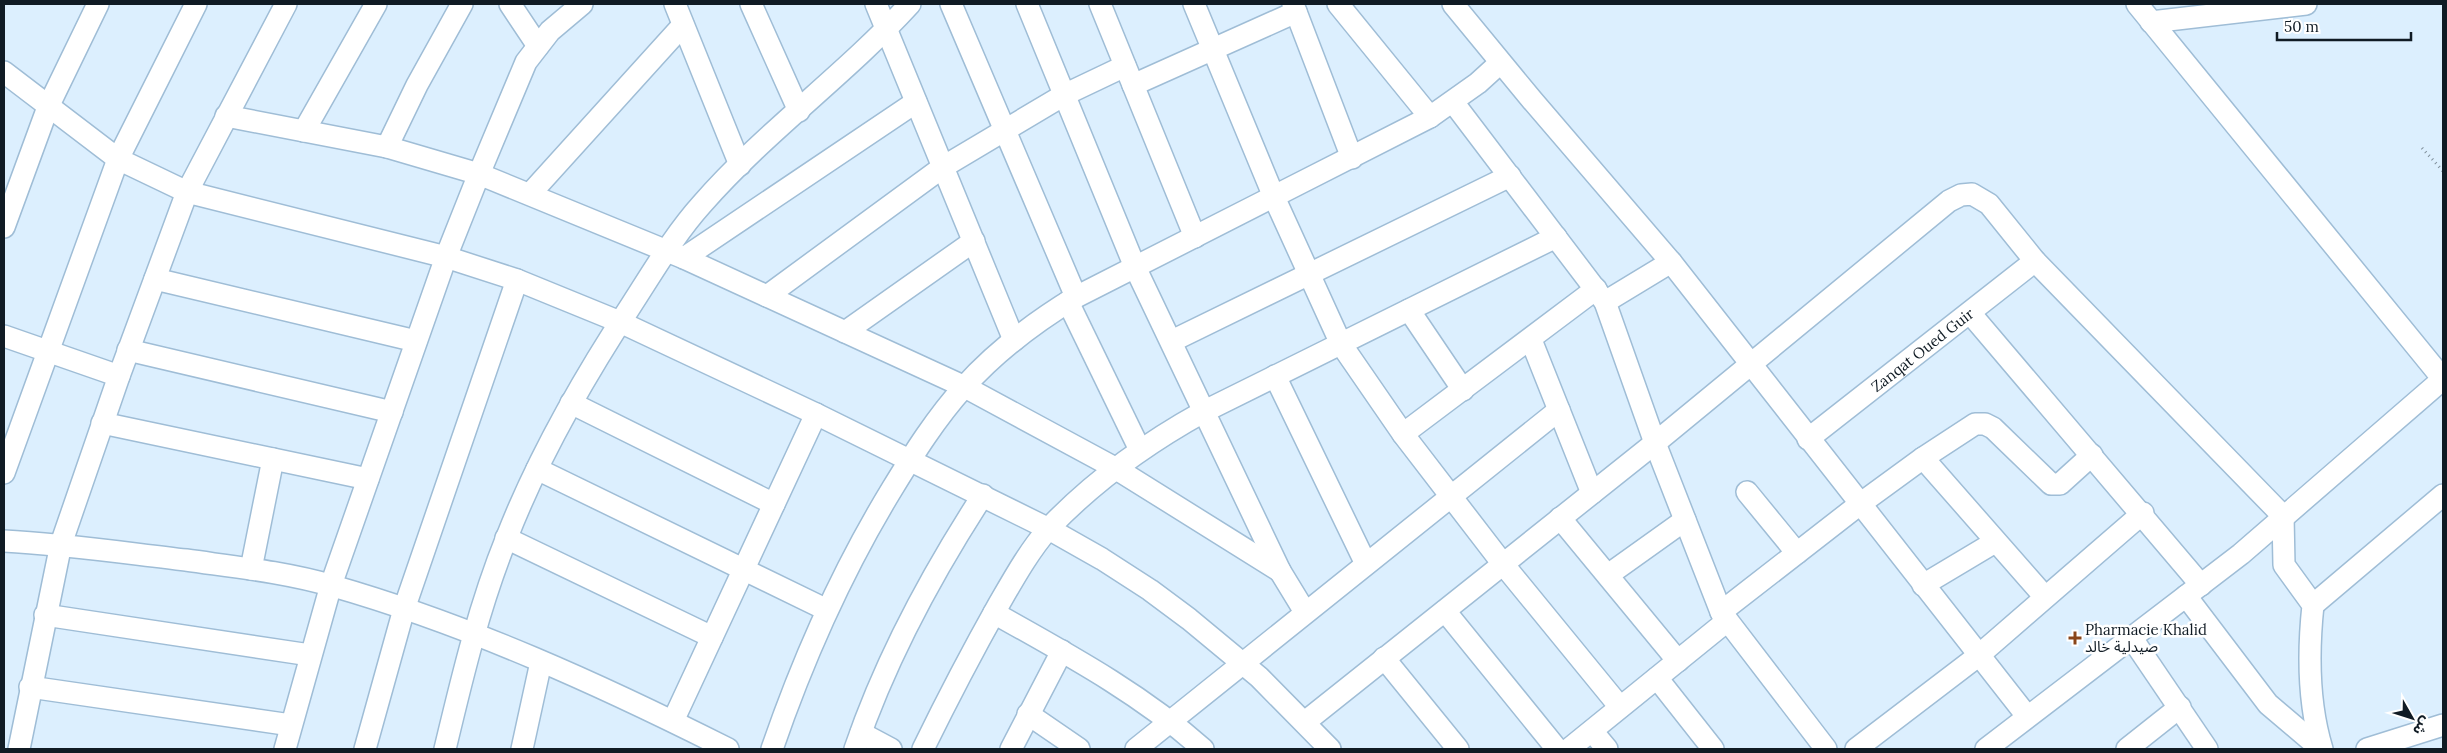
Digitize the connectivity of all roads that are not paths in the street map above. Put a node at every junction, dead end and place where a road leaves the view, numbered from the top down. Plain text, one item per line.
1 (98, 4) edge
2 (196, 4) edge
3 (286, 4) edge
4 (376, 4) edge
5 (462, 4) edge
6 (510, 4) edge
7 (582, 4) edge
8 (675, 4) edge
9 (751, 4) edge
10 (876, 4) edge
11 (910, 4) edge
12 (951, 4) edge
13 (1027, 4) edge
14 (1100, 4) edge
15 (1194, 4) edge
16 (1338, 4) edge
17 (1453, 4) edge
18 (2137, 4) edge
19 (2306, 4) edge
20 (1294, 8) edge
21 (2151, 22) junction
22 (683, 25) junction
23 (886, 28) junction
24 (538, 46) junction
25 (1213, 50) junction
26 (1500, 63) junction
27 (4, 72) edge
28 (1129, 75) junction
29 (1064, 95) junction
30 (916, 102) junction
31 (1453, 102) junction
32 (48, 107) junction
33 (799, 111) junction
34 (226, 116) junction
35 (1430, 117) junction
36 (1005, 130) junction
37 (304, 131) junction
38 (387, 147) junction
39 (1352, 158) junction
40 (118, 159) junction
41 (740, 165) junction
42 (943, 168) junction
43 (479, 174) junction
44 (1510, 176) junction
45 (187, 192) junction
46 (530, 194) junction
47 (1274, 197) junction
48 (4, 227) edge
49 (1556, 236) junction
50 (1195, 237) junction
51 (974, 241) junction
52 (675, 255) junction
53 (446, 257) junction
54 (2035, 261) junction
55 (1671, 262) junction
56 (1135, 267) junction
57 (1309, 274) junction
58 (155, 279) junction
59 (517, 280) junction
60 (767, 296) junction
61 (1601, 296) junction
62 (1072, 299) junction
63 (1409, 310) junction
64 (1970, 313) junction
65 (620, 322) junction
66 (846, 332) junction
67 (4, 336) edge
68 (1014, 340) junction
69 (1531, 340) junction
70 (416, 341) junction
71 (1172, 341) junction
72 (1341, 344) junction
73 (128, 350) junction
74 (48, 351) junction
75 (1751, 364) junction
76 (119, 376) junction
77 (1275, 376) junction
78 (2443, 379) edge
79 (964, 387) junction
80 (1464, 390) junction
81 (572, 403) junction
82 (1559, 410) junction
83 (392, 412) junction
84 (1203, 412) junction
85 (816, 414) junction
86 (102, 423) junction
87 (1403, 434) junction
88 (1808, 438) junction
89 (1655, 443) junction
90 (1140, 450) junction
91 (2092, 455) junction
92 (1923, 458) junction
93 (273, 459) junction
94 (910, 460) junction
95 (1114, 468) junction
96 (537, 469) junction
97 (4, 473) edge
98 (368, 479) junction
99 (1747, 492) dead end
100 (1592, 493) junction
101 (2443, 494) edge
102 (983, 495) junction
103 (1451, 496) junction
104 (774, 504) junction
105 (1860, 504) junction
106 (2143, 513) junction
107 (2283, 516) junction
108 (1560, 518) junction
109 (1685, 520) junction
110 (1049, 529) junction
111 (506, 538) junction
112 (4, 541) edge
113 (1996, 542) junction
114 (61, 544) junction
115 (1797, 554) junction
116 (1366, 564) junction
117 (1503, 564) junction
118 (251, 569) junction
119 (744, 570) junction
120 (1280, 571) junction
121 (1608, 575) junction
122 (331, 585) junction
123 (1923, 585) junction
124 (2194, 590) junction
125 (2045, 598) junction
126 (2312, 605) junction
127 (404, 609) junction
128 (828, 610) junction
129 (1444, 611) junction
130 (1305, 612) junction
131 (994, 613) junction
132 (45, 615) junction
133 (1724, 616) junction
134 (473, 635) junction
135 (712, 637) junction
136 (2132, 637) junction
137 (1062, 652) junction
138 (310, 655) junction
139 (1978, 656) junction
140 (1384, 658) junction
141 (1678, 661) junction
142 (541, 662) junction
143 (1242, 663) junction
144 (1657, 678) junction
145 (30, 687) junction
146 (1620, 707) junction
147 (2180, 707) junction
148 (1028, 714) junction
149 (2027, 716) junction
150 (673, 722) junction
151 (1170, 722) junction
152 (1305, 722) junction
153 (291, 724) junction
154 (2443, 725) edge
155 (1592, 731) junction
156 (858, 741) edge
157 (529, 747) edge
158 (19, 749) edge
159 (285, 749) edge
160 (365, 749) edge
161 (445, 749) edge
162 (728, 749) edge
163 (772, 749) edge
164 (891, 749) edge
165 (923, 749) edge
166 (1011, 749) edge
167 (1079, 749) edge
168 (1136, 749) edge
169 (1203, 749) edge
170 (1330, 749) edge
171 (1458, 749) edge
172 (1557, 749) edge
173 (1569, 749) edge
174 (1607, 749) edge
175 (1713, 749) edge
176 (1826, 749) edge
177 (1856, 749) edge
178 (1986, 749) edge
179 (2127, 749) edge
180 (2207, 749) edge
181 (2322, 749) edge
182 (2367, 749) edge

1 - 32 street
2 - 40 street
3 - 34 street
4 - 37 street
5 - 38 street
6 - 24 street
7 - 24 street
8 - 22 street
9 - 33 street
10 - 23 street
11 - 23 street
12 - 36 street
13 - 29 street
14 - 28 street
15 - 25 street
16 - 35 street
17 - 26 street
18 - 21 street
19 - 21 street
20 - 25 street
20 - 39 street
21 - 78 street
22 - 41 street
22 - 46 street
23 - 30 street
23 - 33 street
24 - 43 street
25 - 28 street
25 - 47 street
26 - 31 street
26 - 55 street
27 - 32 street
28 - 29 street
28 - 50 street
29 - 36 street
29 - 56 street
30 - 42 street
30 - 52 street
31 - 35 street
31 - 44 street
32 - 40 street
32 - 48 street
33 - 41 street
34 - 37 street
34 - 45 street
35 - 39 street
36 - 42 street
36 - 62 street
37 - 38 street
38 - 43 street
39 - 47 street
40 - 45 street
40 - 74 street
41 - 52 street
42 - 51 street
42 - 60 street
43 - 46 street
43 - 53 street
44 - 49 street
44 - 57 street
45 - 53 street
45 - 58 street
46 - 52 street
47 - 50 street
47 - 57 street
49 - 61 street
49 - 63 street
50 - 56 street
51 - 66 street
51 - 68 street
52 - 60 street
52 - 65 street
53 - 59 street
53 - 70 street
54 - 64 street, Zanqat Oued Guir
54 - 75 street
54 - 107 street
55 - 61 street
55 - 75 street
56 - 62 street
56 - 71 street
57 - 71 street
57 - 72 street
58 - 70 street
58 - 73 street
59 - 65 street
59 - 127 street
60 - 66 street
61 - 69 street
61 - 89 street
62 - 68 street
62 - 90 street
63 - 72 street
63 - 80 street
64 - 88 street, Zanqat Oued Guir
64 - 91 street
65 - 81 street
65 - 85 street
66 - 79 street
67 - 74 street
68 - 79 street
69 - 80 street
69 - 82 street
70 - 83 street
71 - 84 street
72 - 77 street
72 - 87 street
73 - 76 street
73 - 83 street
74 - 76 street
74 - 97 street
75 - 88 street
75 - 89 street
76 - 86 street
77 - 84 street
77 - 116 street
78 - 107 street
79 - 94 street
79 - 95 street
80 - 87 street
81 - 96 street
81 - 104 street
82 - 100 street
82 - 103 street
83 - 98 street
84 - 90 street
84 - 120 street
85 - 94 street
85 - 104 street
86 - 93 street
86 - 114 street
87 - 103 street
88 - 105 street
89 - 100 street
89 - 109 street
90 - 95 street
91 - 92 street
91 - 106 street
92 - 105 street
92 - 113 street
93 - 98 street
93 - 118 street
94 - 102 street
94 - 128 street
95 - 110 street
95 - 120 street
96 - 111 street
96 - 119 street
98 - 122 street
99 - 115 street
100 - 108 street
101 - 126 street
102 - 110 street
102 - 156 street
103 - 116 street
103 - 117 street
104 - 119 street
105 - 115 street
105 - 123 street
106 - 124 street
106 - 125 street
107 - 124 street
107 - 126 street
108 - 117 street
108 - 121 street
109 - 121 street
109 - 133 street
110 - 131 street
110 - 143 street
111 - 134 street
111 - 135 street
112 - 114 street
113 - 123 street
113 - 125 street
114 - 118 street
114 - 132 street
115 - 133 street
116 - 130 street
117 - 129 street
117 - 146 street
118 - 122 street
119 - 128 street
119 - 135 street
120 - 130 street
121 - 141 street
122 - 127 street
122 - 138 street
123 - 139 street
124 - 136 street
124 - 181 street
125 - 139 street
126 - 181 street
127 - 134 street
127 - 160 street
128 - 163 street
129 - 140 street
129 - 172 street
130 - 143 street
131 - 137 street
131 - 165 street
132 - 138 street
132 - 145 street
133 - 141 street
133 - 176 street
134 - 142 street
134 - 161 street
135 - 150 street
136 - 147 street
136 - 149 street
137 - 148 street
137 - 151 street
138 - 153 street
139 - 149 street
139 - 177 street
140 - 152 street
140 - 171 street
141 - 144 street
142 - 150 street
142 - 157 street
143 - 151 street
143 - 152 street
144 - 146 street
144 - 175 street
145 - 153 street
145 - 158 street
146 - 155 street
147 - 179 street
147 - 180 street
148 - 166 street
148 - 167 street
149 - 178 street
150 - 162 street
151 - 168 street
151 - 169 street
152 - 170 street
153 - 159 street
154 - 182 street
155 - 173 street
155 - 174 street
156 - 164 street

